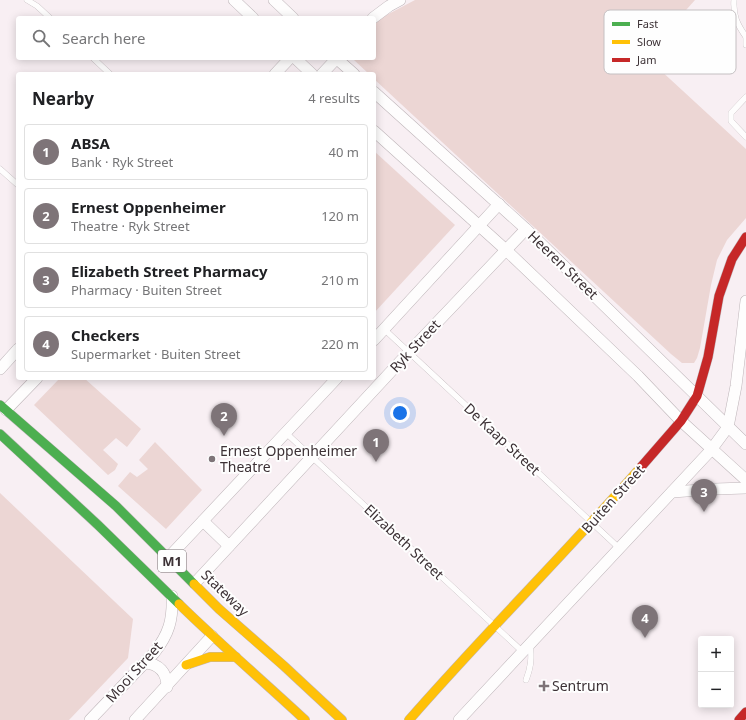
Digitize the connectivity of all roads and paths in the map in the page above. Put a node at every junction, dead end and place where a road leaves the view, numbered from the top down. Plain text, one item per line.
1 (28, 0) edge
2 (234, 0) edge
3 (274, 0) edge
4 (400, 0) edge
5 (36, 3) edge
6 (48, 16) edge
7 (251, 16) edge
8 (291, 16) edge
9 (376, 16) edge
10 (736, 19) edge
11 (746, 38) edge
12 (746, 45) edge
13 (95, 60) edge
14 (288, 60) edge
15 (296, 60) edge
16 (334, 60) edge
17 (338, 60) edge
18 (108, 72) edge
19 (277, 72) edge
20 (310, 72) edge
21 (324, 72) edge
22 (352, 72) edge
23 (376, 94) edge
24 (746, 97) edge
25 (376, 133) edge
26 (746, 137) edge
27 (0, 169) edge
28 (16, 183) edge
29 (499, 204) junction
30 (479, 226) junction
31 (526, 229) junction
32 (746, 237) edge
33 (506, 250) junction
34 (746, 301) edge
35 (384, 329) junction
36 (376, 338) edge
37 (16, 352) edge
38 (409, 352) junction
39 (0, 369) edge
40 (34, 380) edge
41 (335, 380) edge
42 (697, 396) junction
43 (3, 407) edge
44 (681, 421) junction
45 (728, 427) junction
46 (286, 433) junction
47 (0, 434) edge
48 (746, 444) edge
49 (711, 450) junction
50 (312, 456) junction
51 (59, 466) junction
52 (46, 478) junction
53 (746, 480) edge
54 (746, 488) edge
55 (672, 492) junction
56 (111, 511) junction
57 (203, 521) junction
58 (592, 523) junction
59 (98, 525) junction
60 (229, 546) junction
61 (619, 548) junction
62 (168, 558) junction
63 (195, 583) junction
64 (172, 596) junction
65 (219, 609) junction
66 (495, 627) junction
67 (216, 630) junction
68 (526, 648) junction
69 (236, 657) junction
70 (145, 663) junction
71 (186, 665) junction
72 (284, 666) junction
73 (272, 680) junction
74 (526, 680) dead end
75 (167, 687) junction
76 (746, 712) edge
77 (414, 717) edge
78 (90, 720) edge
79 (136, 720) edge
80 (305, 720) edge
81 (342, 720) edge
82 (459, 720) edge
83 (739, 720) edge

1 - 5 lane
2 - 7 street
3 - 8 street
4 - 9 street
5 - 6 lane
10 - 11 lane
11 - 12 lane
13 - 18 lane
14 - 19 street
15 - 20 street
16 - 21 street
17 - 22 street
23 - 29 street, Heeren Street
24 - 26 lane
25 - 30 street, Heeren Street
27 - 28 lane
29 - 30 street
29 - 31 street, Heeren Street
30 - 33 street, Heeren Street
30 - 35 street
31 - 33 street, Ryk Street
31 - 42 street, Heeren Street
32 - 42 main road, Buiten Street
33 - 38 street, Ryk Street
33 - 44 street, Heeren Street
34 - 45 street
35 - 36 street
35 - 38 lane, De Kaap Street
37 - 39 street
38 - 50 street, Ryk Street
38 - 58 lane, De Kaap Street
40 - 43 street
41 - 46 street
42 - 44 main road, Buiten Street
42 - 45 street, Heeren Street
43 - 51 main road, Stateway / M1
44 - 49 street, Heeren Street
44 - 58 main road, Buiten Street
45 - 48 street, Heeren Street
45 - 49 street
46 - 50 lane, Elizabeth Street
46 - 57 street
47 - 52 main road, M1
49 - 53 street, Heeren Street
49 - 55 street
50 - 60 street, Ryk Street
50 - 66 lane, Elizabeth Street
51 - 52 main road
51 - 56 main road, Stateway / M1
52 - 59 main road, M1
54 - 55 street
55 - 61 street
56 - 59 main road
56 - 62 main road, Stateway / M1
57 - 60 street
57 - 62 street
58 - 61 lane, De Kaap Street
58 - 66 main road, Buiten Street
59 - 64 main road, M1
60 - 63 street, Ryk Street
61 - 68 street
62 - 63 main road, Stateway / M1
63 - 65 main road, Stateway / M1
64 - 67 main road, M1
64 - 70 street, Mooi Street
65 - 67 main road
65 - 72 main road, Stateway / M1
66 - 68 lane, Elizabeth Street
66 - 77 main road, Buiten Street
67 - 69 main road, M1
67 - 71 street
68 - 74 lane
68 - 82 street
69 - 71 main road
69 - 73 main road, M1
70 - 75 street
70 - 78 street, Mooi Street
71 - 75 street
72 - 73 main road
72 - 81 main road, Stateway / M1
73 - 80 main road, M1
75 - 79 street
76 - 83 main road

